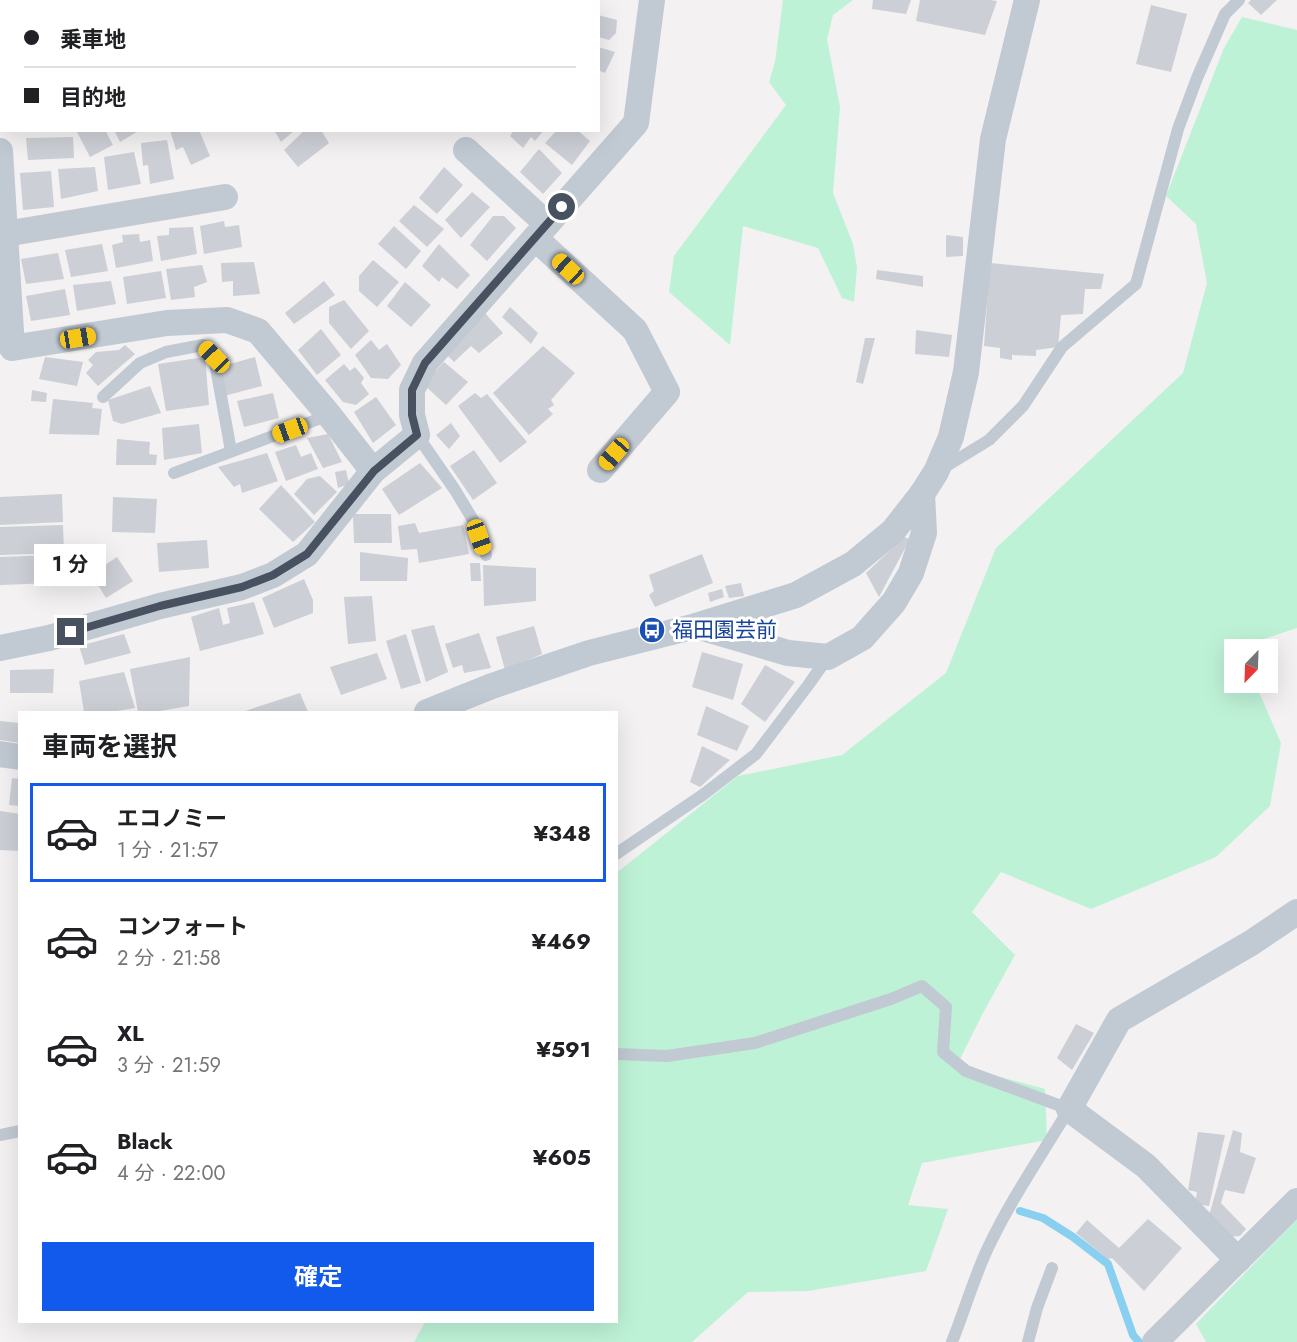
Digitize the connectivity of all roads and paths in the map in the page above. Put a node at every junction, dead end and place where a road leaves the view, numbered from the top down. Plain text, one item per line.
1 (652, 0) edge
2 (1027, 0) edge
3 (1239, 0) edge
4 (466, 150) dead end
5 (0, 151) edge
6 (225, 197) dead end
7 (541, 231) junction
8 (5, 234) junction
9 (103, 397) dead end
10 (329, 416) junction
11 (417, 435) junction
12 (231, 451) junction
13 (600, 470) dead end
14 (374, 471) junction
15 (936, 472) junction
16 (174, 473) dead end
17 (922, 494) junction
18 (486, 555) dead end
19 (696, 626) junction
20 (0, 648) edge
21 (828, 657) junction
22 (430, 711) edge
23 (0, 754) edge
24 (18, 757) edge
25 (618, 853) edge
26 (1297, 912) edge
27 (618, 1054) edge
28 (1069, 1109) junction
29 (18, 1131) edge
30 (0, 1135) edge
31 (1297, 1201) edge
32 (1238, 1260) junction
33 (1052, 1268) dead end
34 (952, 1342) edge
35 (1028, 1342) edge
36 (1155, 1342) edge

1 - 7 street
2 - 15 street
3 - 15 lane
4 - 7 street
5 - 8 street
6 - 8 street
7 - 11 street
7 - 13 street
8 - 10 street
9 - 12 lane
10 - 12 lane
10 - 14 street
11 - 14 street
11 - 18 lane
12 - 16 lane
14 - 20 street
15 - 17 street
17 - 19 street
17 - 21 street
19 - 21 street
19 - 22 street
21 - 25 lane
23 - 24 street
26 - 28 street
27 - 28 lane
28 - 32 street
28 - 34 lane
29 - 30 lane
31 - 32 street
32 - 36 street
33 - 35 lane

